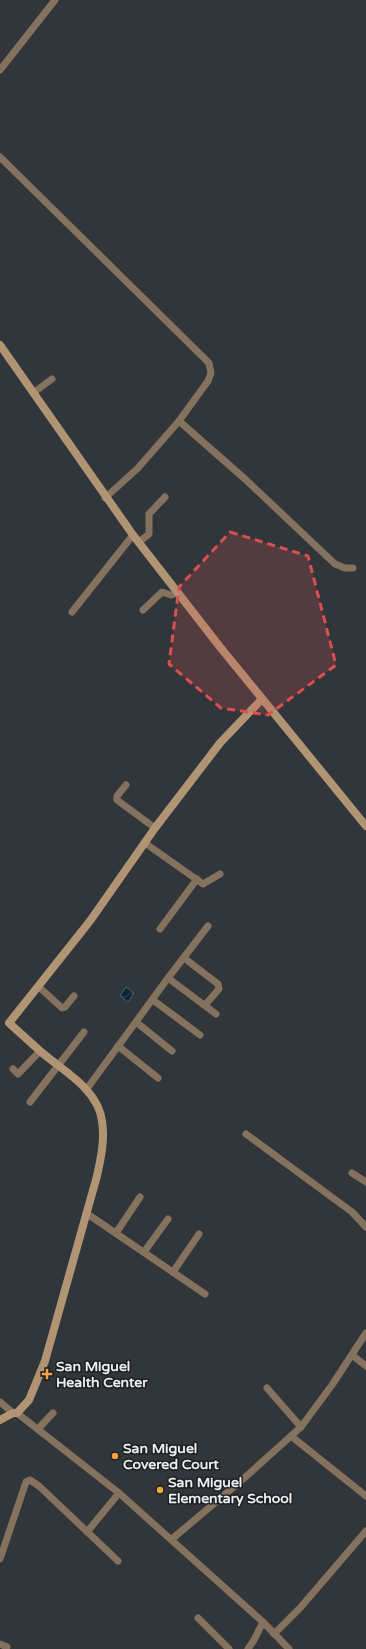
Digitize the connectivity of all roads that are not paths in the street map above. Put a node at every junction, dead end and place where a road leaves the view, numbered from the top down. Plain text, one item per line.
1 (55, 0) edge
2 (0, 70) edge
3 (0, 157) edge
4 (0, 345) edge
5 (52, 379) dead end
6 (33, 393) junction
7 (179, 421) junction
8 (165, 497) dead end
9 (105, 498) junction
10 (133, 535) junction
11 (139, 542) junction
12 (353, 568) dead end
13 (178, 593) junction
14 (143, 610) dead end
15 (72, 612) dead end
16 (262, 699) junction
17 (126, 785) dead end
18 (366, 826) edge
19 (155, 828) junction
20 (146, 843) junction
21 (220, 874) dead end
22 (196, 879) junction
23 (208, 926) dead end
24 (160, 930) dead end
25 (184, 958) junction
26 (168, 978) junction
27 (39, 987) junction
28 (74, 996) dead end
29 (153, 1000) junction
30 (205, 1006) junction
31 (216, 1014) dead end
32 (136, 1022) junction
33 (84, 1032) dead end
34 (200, 1035) dead end
35 (118, 1046) junction
36 (40, 1051) junction
37 (172, 1051) dead end
38 (59, 1065) junction
39 (13, 1069) dead end
40 (158, 1078) dead end
41 (86, 1090) junction
42 (30, 1102) dead end
43 (246, 1134) dead end
44 (352, 1173) dead end
45 (366, 1182) edge
46 (140, 1197) dead end
47 (86, 1213) junction
48 (168, 1219) dead end
49 (366, 1227) edge
50 (116, 1233) junction
51 (199, 1234) dead end
52 (144, 1252) junction
53 (173, 1272) junction
54 (205, 1294) dead end
55 (366, 1333) edge
56 (352, 1355) junction
57 (366, 1366) edge
58 (267, 1388) dead end
59 (0, 1402) edge
60 (15, 1413) junction
61 (52, 1413) dead end
62 (0, 1420) edge
63 (300, 1427) junction
64 (38, 1429) junction
65 (292, 1436) junction
66 (119, 1493) junction
67 (366, 1496) edge
68 (87, 1532) junction
69 (366, 1532) edge
70 (172, 1539) junction
71 (0, 1558) edge
72 (118, 1561) dead end
73 (198, 1618) dead end
74 (263, 1622) junction
75 (274, 1634) junction
76 (228, 1649) edge
77 (248, 1649) edge
78 (289, 1649) edge

1 - 2 street
3 - 7 street
4 - 6 street
5 - 6 street
6 - 9 street
7 - 9 street
7 - 12 street
8 - 11 street
9 - 10 street
10 - 11 street
10 - 15 street
11 - 13 street
13 - 14 street
13 - 16 street
16 - 18 street
16 - 19 street
17 - 19 street
19 - 20 street
20 - 22 street
20 - 27 street
21 - 22 street
22 - 24 street
23 - 25 street
25 - 26 street
25 - 30 street
26 - 29 street
26 - 30 street
27 - 28 street
27 - 36 street
29 - 32 street
29 - 34 street
30 - 31 street
32 - 35 street
32 - 37 street
33 - 38 street
35 - 40 street
35 - 41 street
36 - 38 street
36 - 39 street
38 - 41 street
38 - 42 street
41 - 47 street
43 - 49 street
44 - 45 street
46 - 50 street
47 - 50 street
47 - 60 street
48 - 52 street
50 - 52 street
51 - 53 street
52 - 53 street
53 - 54 street
55 - 56 street
56 - 57 street
56 - 63 street
58 - 63 street
59 - 60 street
60 - 62 street
60 - 64 street
61 - 64 street
63 - 65 street
64 - 66 street
65 - 67 street
65 - 70 street
66 - 68 street
66 - 70 street
68 - 71 street
68 - 72 street
69 - 75 street
70 - 74 street
73 - 76 street
74 - 75 street
74 - 77 street
75 - 78 street

